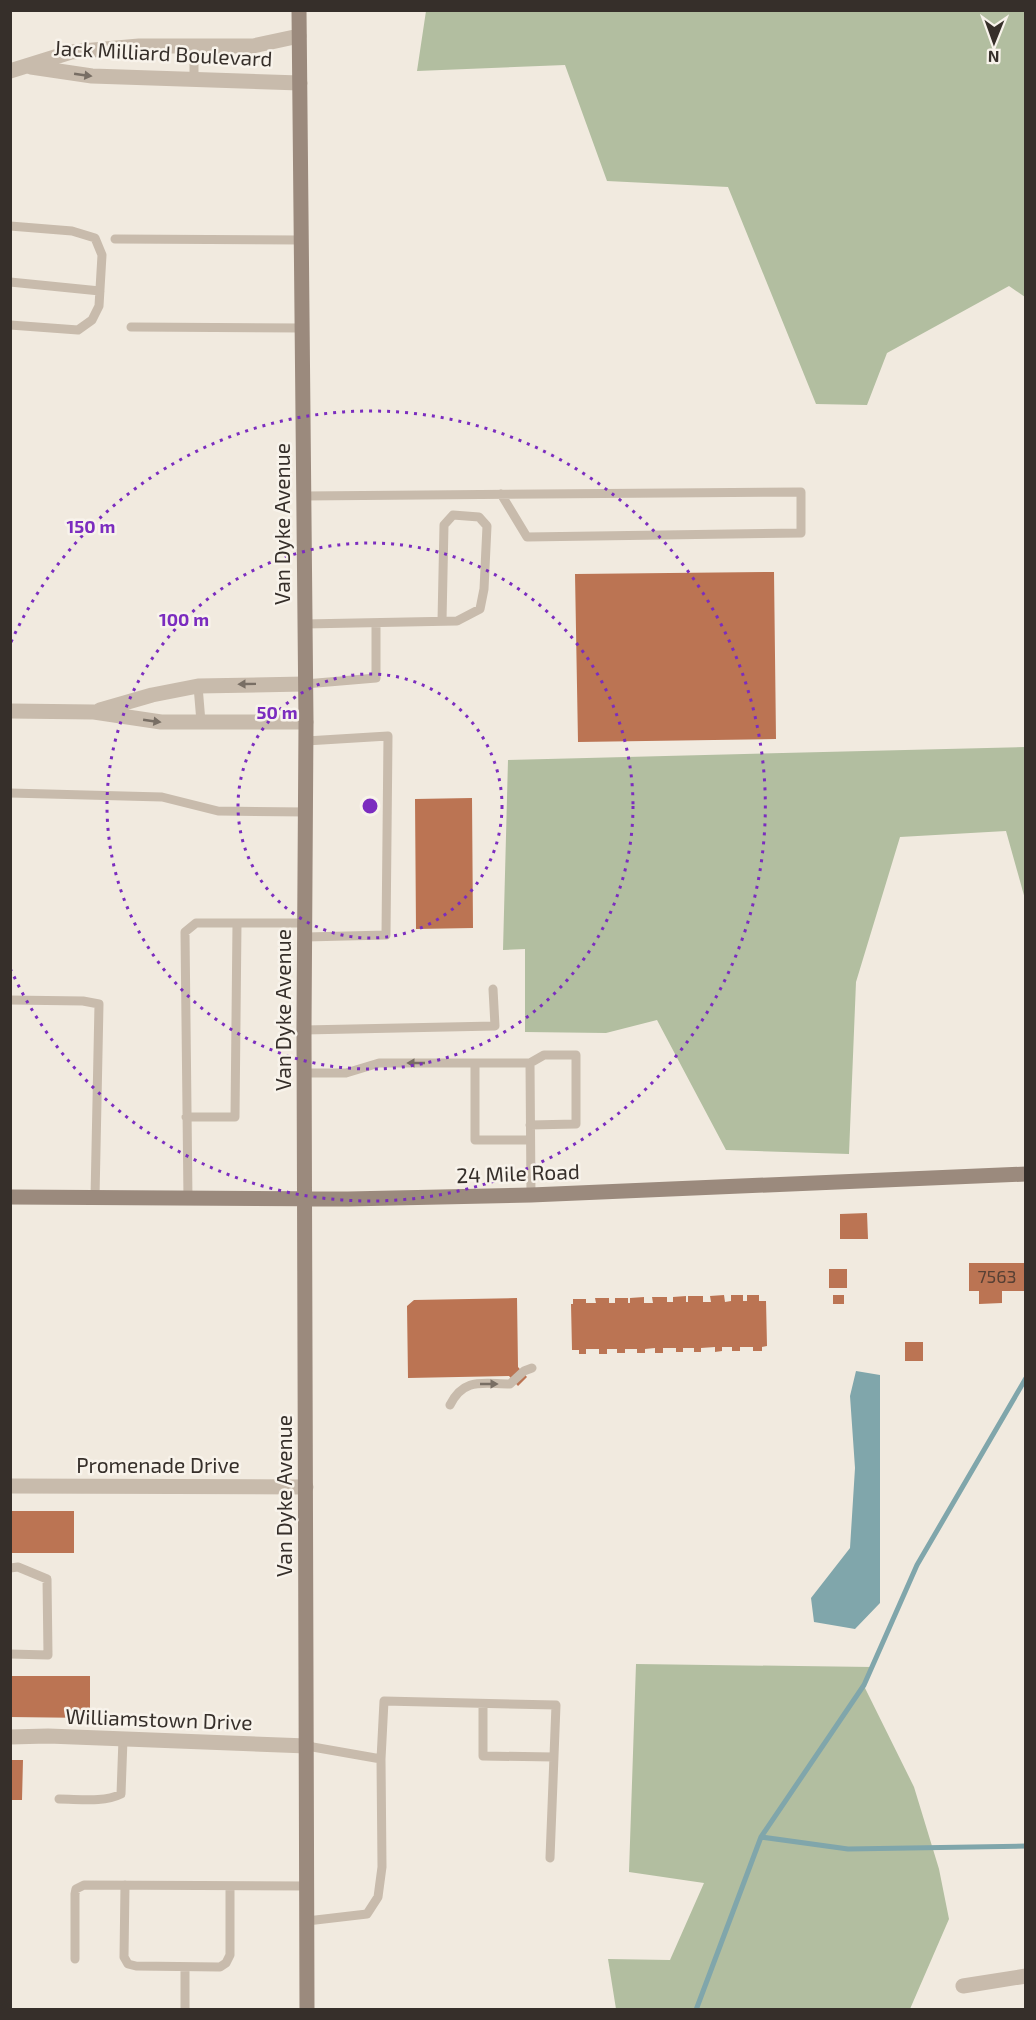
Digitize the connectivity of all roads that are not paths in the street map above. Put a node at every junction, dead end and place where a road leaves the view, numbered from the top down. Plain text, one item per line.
1 (299, 10) edge
2 (299, 36) junction
3 (194, 46) junction
4 (18, 69) edge
5 (194, 79) junction
6 (300, 83) junction
7 (10, 226) edge
8 (115, 239) dead end
9 (302, 240) junction
10 (10, 282) edge
11 (100, 291) junction
12 (10, 326) edge
13 (131, 327) dead end
14 (302, 328) junction
15 (501, 494) junction
16 (304, 496) junction
17 (442, 621) junction
18 (376, 622) junction
19 (305, 624) junction
20 (305, 684) junction
21 (198, 686) junction
22 (10, 711) edge
23 (94, 712) junction
24 (201, 722) junction
25 (306, 722) junction
26 (306, 741) junction
27 (10, 793) edge
28 (306, 812) junction
29 (237, 923) junction
30 (306, 930) junction
31 (494, 989) dead end
32 (10, 1000) edge
33 (304, 1030) junction
34 (530, 1063) junction
35 (475, 1064) junction
36 (305, 1073) junction
37 (186, 1117) junction
38 (530, 1125) junction
39 (531, 1140) junction
40 (1026, 1174) edge
41 (531, 1195) junction
42 (10, 1197) edge
43 (95, 1198) junction
44 (188, 1199) junction
45 (306, 1200) junction
46 (532, 1368) dead end
47 (450, 1405) dead end
48 (10, 1486) edge
49 (306, 1487) junction
50 (10, 1568) edge
51 (10, 1654) edge
52 (483, 1704) junction
53 (10, 1737) edge
54 (123, 1739) junction
55 (307, 1746) junction
56 (554, 1757) junction
57 (381, 1759) junction
58 (59, 1798) dead end
59 (550, 1858) dead end
60 (125, 1885) junction
61 (230, 1886) junction
62 (307, 1886) junction
63 (307, 1921) junction
64 (75, 1959) dead end
65 (185, 1967) junction
66 (1026, 1976) edge
67 (963, 1986) dead end
68 (185, 2010) edge
69 (307, 2010) edge

1 - 2 main road, Van Dyke Avenue
2 - 3 street, Jack Milliard Boulevard
2 - 6 main road, Van Dyke Avenue
3 - 4 street, Jack Milliard Boulevard
3 - 5 lane
4 -> 5 street, Jack Milliard Boulevard
5 - 6 street, Jack Milliard Boulevard
6 - 9 main road, Van Dyke Avenue
7 - 11 lane
8 - 9 lane
9 - 14 main road, Van Dyke Avenue
10 - 11 lane
11 - 12 lane
13 - 14 lane
14 - 16 main road, Van Dyke Avenue
15 - 15 lane
15 - 16 lane
16 - 19 main road, Van Dyke Avenue
17 - 17 lane
17 - 18 lane
18 - 19 lane
18 - 20 lane
19 - 20 main road, Van Dyke Avenue
20 -> 21 street
20 - 25 main road, Van Dyke Avenue
21 - 23 street
21 - 24 lane
22 - 23 street
23 -> 24 street
24 - 25 street
25 - 26 main road, Van Dyke Avenue
26 - 28 main road, Van Dyke Avenue
26 - 30 lane
27 - 28 lane
28 - 30 main road, Van Dyke Avenue
29 - 30 lane
29 - 37 lane
29 - 37 lane
30 - 33 main road, Van Dyke Avenue
31 - 33 lane
32 - 43 lane
33 - 36 main road, Van Dyke Avenue
34 - 35 lane
34 - 38 lane
34 - 38 lane
35 -> 36 lane
35 - 39 lane
36 - 45 main road, Van Dyke Avenue
37 - 44 lane
38 - 39 lane
39 - 41 lane
40 - 41 main road, 24 Mile Road
41 - 45 main road, 24 Mile Road
42 - 43 main road, 24 Mile Road
43 - 44 main road, 24 Mile Road
44 - 45 main road, 24 Mile Road
45 - 49 main road, Van Dyke Avenue
47 -> 46 lane
48 - 49 street, Promenade Drive
49 - 55 main road, Van Dyke Avenue
50 - 51 lane
52 - 56 lane
52 - 56 lane
52 - 57 lane
53 - 54 street, Williamstown Drive
54 - 55 street, Williamstown Drive
54 - 58 lane
55 - 57 lane
55 - 62 main road, Van Dyke Avenue
56 - 59 lane
57 - 63 lane
60 - 61 lane
60 - 64 lane
60 - 65 lane
61 - 62 lane
61 - 65 lane
62 - 63 main road, Van Dyke Avenue
63 - 69 main road, Van Dyke Avenue
65 - 68 lane
66 - 67 street

